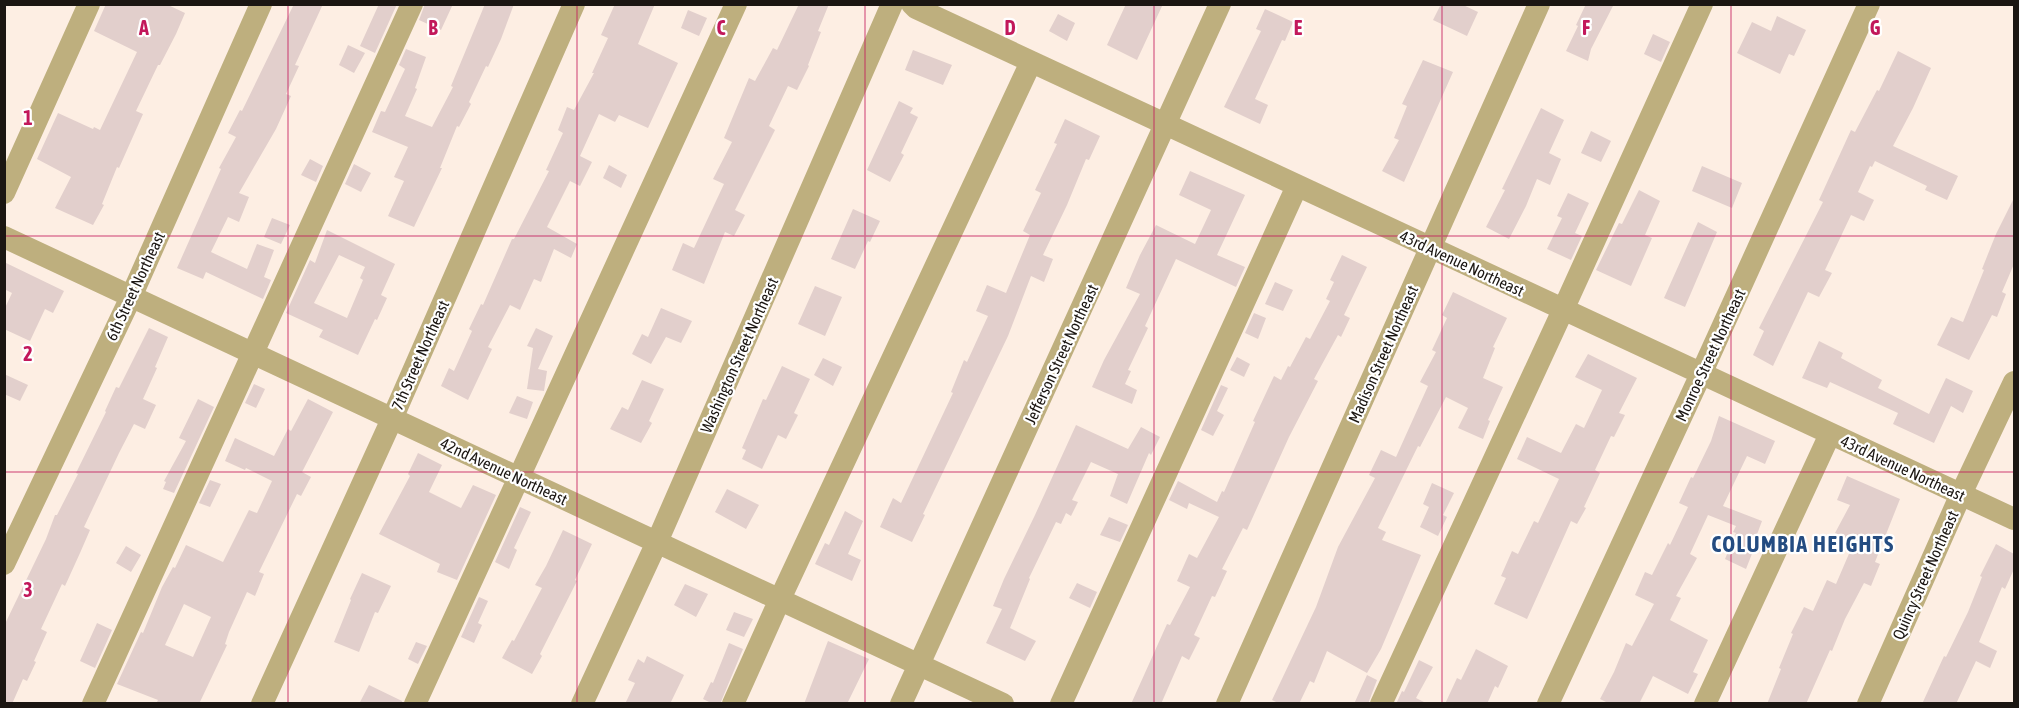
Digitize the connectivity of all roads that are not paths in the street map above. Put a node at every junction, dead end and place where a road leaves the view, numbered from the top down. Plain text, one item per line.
1 (89, 4) edge
2 (261, 4) edge
3 (412, 4) edge
4 (574, 4) edge
5 (736, 4) edge
6 (892, 4) edge
7 (912, 4) edge
8 (1220, 4) edge
9 (1539, 4) edge
10 (1702, 4) edge
11 (1869, 4) edge
12 (1031, 62) junction
13 (1165, 124) junction
14 (1297, 186) junction
15 (4, 193) edge
16 (4, 237) edge
17 (1431, 248) junction
18 (131, 297) junction
19 (1563, 310) junction
20 (253, 354) junction
21 (1701, 374) junction
22 (2014, 382) edge
23 (392, 419) junction
24 (1830, 434) junction
25 (518, 478) junction
26 (1961, 494) junction
27 (2014, 519) edge
28 (657, 542) junction
29 (4, 564) edge
30 (780, 599) junction
31 (919, 664) junction
32 (93, 704) edge
33 (262, 704) edge
34 (415, 704) edge
35 (582, 704) edge
36 (733, 704) edge
37 (901, 704) edge
38 (1003, 704) edge
39 (1061, 704) edge
40 (1227, 704) edge
41 (1381, 704) edge
42 (1548, 704) edge
43 (1705, 704) edge
44 (1868, 704) edge

1 - 15 street
2 - 18 street, 6th Street Northeast
3 - 20 street
4 - 23 street, 7th Street Northeast
5 - 25 street
6 - 28 street, Washington Street Northeast
7 - 12 street, 43rd Avenue Northeast
8 - 13 street, Jefferson Street Northeast
9 - 17 street, Madison Street Northeast
10 - 19 street
11 - 21 street, Monroe Street Northeast
12 - 13 street, 43rd Avenue Northeast
12 - 30 street
13 - 14 street, 43rd Avenue Northeast
13 - 31 street, Jefferson Street Northeast
14 - 17 street, 43rd Avenue Northeast
14 - 39 street
16 - 18 street, 42nd Avenue Northeast
17 - 19 street, 43rd Avenue Northeast
17 - 40 street, Madison Street Northeast
18 - 20 street, 42nd Avenue Northeast
18 - 29 street, 6th Street Northeast
19 - 21 street, 43rd Avenue Northeast
19 - 41 street
20 - 23 street, 42nd Avenue Northeast
20 - 32 street
21 - 24 street, 43rd Avenue Northeast
21 - 42 street, Monroe Street Northeast
22 - 26 street, Quincy Street Northeast
23 - 25 street, 42nd Avenue Northeast
23 - 33 street, 7th Street Northeast
24 - 26 street, 43rd Avenue Northeast
24 - 43 street
25 - 28 street, 42nd Avenue Northeast
25 - 34 street
26 - 27 street, 43rd Avenue Northeast
26 - 44 street, Quincy Street Northeast
28 - 30 street, 42nd Avenue Northeast
28 - 35 street, Washington Street Northeast
30 - 31 street, 42nd Avenue Northeast
30 - 36 street
31 - 37 street, Jefferson Street Northeast
31 - 38 street, 42nd Avenue Northeast

